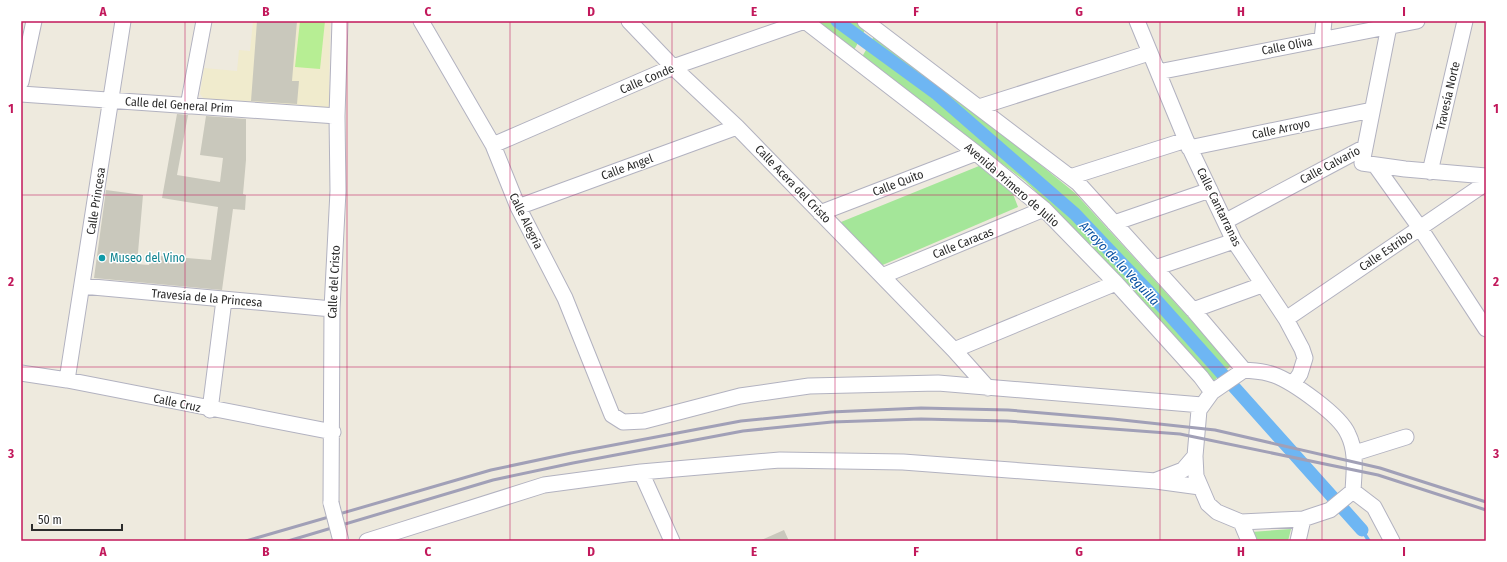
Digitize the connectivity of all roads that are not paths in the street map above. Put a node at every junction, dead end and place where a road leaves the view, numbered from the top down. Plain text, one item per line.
1 (34, 21) edge
2 (123, 21) edge
3 (204, 21) edge
4 (340, 21) edge
5 (421, 21) edge
6 (629, 21) edge
7 (805, 21) edge
8 (865, 21) edge
9 (1137, 21) edge
10 (1324, 21) edge
11 (1417, 21) edge
12 (1465, 21) edge
13 (1390, 24) edge
14 (1322, 39) junction
15 (1149, 53) junction
16 (673, 68) junction
17 (1158, 72) junction
18 (21, 82) edge
19 (21, 94) edge
20 (112, 100) junction
21 (188, 106) junction
22 (979, 107) junction
23 (1372, 110) junction
24 (337, 116) junction
25 (737, 127) junction
26 (1187, 144) junction
27 (492, 145) junction
28 (1365, 146) junction
29 (976, 153) junction
30 (1375, 165) junction
31 (1430, 172) junction
32 (1486, 176) edge
33 (1070, 177) junction
34 (1486, 183) edge
35 (1210, 190) junction
36 (518, 207) junction
37 (1044, 209) junction
38 (820, 213) junction
39 (1226, 221) junction
40 (1114, 223) junction
41 (1420, 228) junction
42 (1234, 241) junction
43 (1155, 268) junction
44 (882, 276) junction
45 (1116, 283) junction
46 (1262, 285) junction
47 (82, 286) junction
48 (224, 300) junction
49 (332, 309) junction
50 (1193, 310) junction
51 (1286, 319) junction
52 (1486, 329) edge
53 (954, 350) junction
54 (1244, 370) junction
55 (21, 373) edge
56 (67, 380) junction
57 (1293, 384) junction
58 (988, 388) junction
59 (1212, 392) junction
60 (1202, 405) junction
61 (210, 410) junction
62 (333, 432) junction
63 (1406, 437) dead end
64 (1355, 453) junction
65 (1195, 456) junction
66 (641, 472) junction
67 (1156, 480) junction
68 (1200, 487) junction
69 (1353, 491) junction
70 (1303, 519) junction
71 (1242, 522) junction
72 (398, 536) edge
73 (341, 541) edge
74 (367, 541) edge
75 (672, 541) edge
76 (1249, 541) edge
77 (1298, 541) edge
78 (1392, 541) edge

1 - 18 street
2 - 20 street, Calle Princesa
3 - 21 street
4 - 24 street, Calle del Cristo
5 - 27 street, Calle Alegría
6 - 16 street, Calle Acera del Cristo
7 - 16 street, Calle Conde
7 - 29 street, Avenida Primero de Julio
8 - 22 street
9 - 15 street, Calle Cantarranas
10 - 14 street
11 - 13 street, Calle Oliva
12 - 31 street, Travesía Norte
13 - 14 street, Calle Oliva
13 - 23 street, Calle Calvario
14 - 17 street, Calle Oliva
15 - 17 street, Calle Cantarranas
15 - 22 street
16 - 25 street, Calle Acera del Cristo
16 - 27 street, Calle Conde
17 - 26 street, Calle Cantarranas
19 - 20 street, Calle del General Prim
20 - 21 street, Calle del General Prim
20 - 47 street, Calle Princesa
21 - 24 street, Calle del General Prim
22 - 33 street
23 - 26 street, Calle Arroyo
23 - 28 street, Calle Calvario
24 - 49 street, Calle del Cristo
25 - 36 street, Calle Angel
25 - 38 street, Calle Acera del Cristo
26 - 33 street, Calle Arroyo
26 - 35 street, Calle Cantarranas
27 - 36 street, Calle Alegría
28 - 30 street
28 - 39 street, Calle Calvario
29 - 37 street, Avenida Primero de Julio
29 - 38 street, Calle Quito
30 - 31 street
30 - 41 street
31 - 32 street
33 - 40 street
34 - 41 street, Calle Estribo
35 - 39 street, Calle Cantarranas
35 - 40 street
36 - 58 street, Calle Alegría
37 - 44 street, Calle Caracas
37 - 45 street, Avenida Primero de Julio
38 - 44 street, Calle Acera del Cristo
39 - 42 street, Calle Cantarranas
40 - 43 street
41 - 51 street, Calle Estribo
41 - 52 street
42 - 43 street
42 - 46 street, Calle Cantarranas
43 - 50 street
44 - 53 street, Calle Acera del Cristo
45 - 53 street
45 - 59 street, Avenida Primero de Julio
46 - 50 street
46 - 51 street, Calle Cantarranas
47 - 48 street, Travesía de la Princesa
47 - 56 street, Calle Princesa
48 - 49 street, Travesía de la Princesa
48 - 61 street
49 - 62 street, Calle del Cristo
50 - 54 street
51 - 57 street, Calle Cantarranas
53 - 58 street, Calle Acera del Cristo
54 - 57 street
54 - 59 street
55 - 56 street, Calle Cruz
56 - 61 street, Calle Cruz
57 - 64 street
58 - 60 street
59 - 60 street
60 - 65 street
61 - 62 street, Calle Cruz
62 - 73 street, Calle del Cristo, bridge
63 - 64 street
64 - 69 street
65 - 67 street
65 - 68 street
66 - 67 street
66 - 72 street
66 - 75 street
67 - 68 street
68 - 71 street
69 - 70 street
69 - 78 street
70 - 71 street
70 - 77 street
71 - 76 street
72 - 74 street

